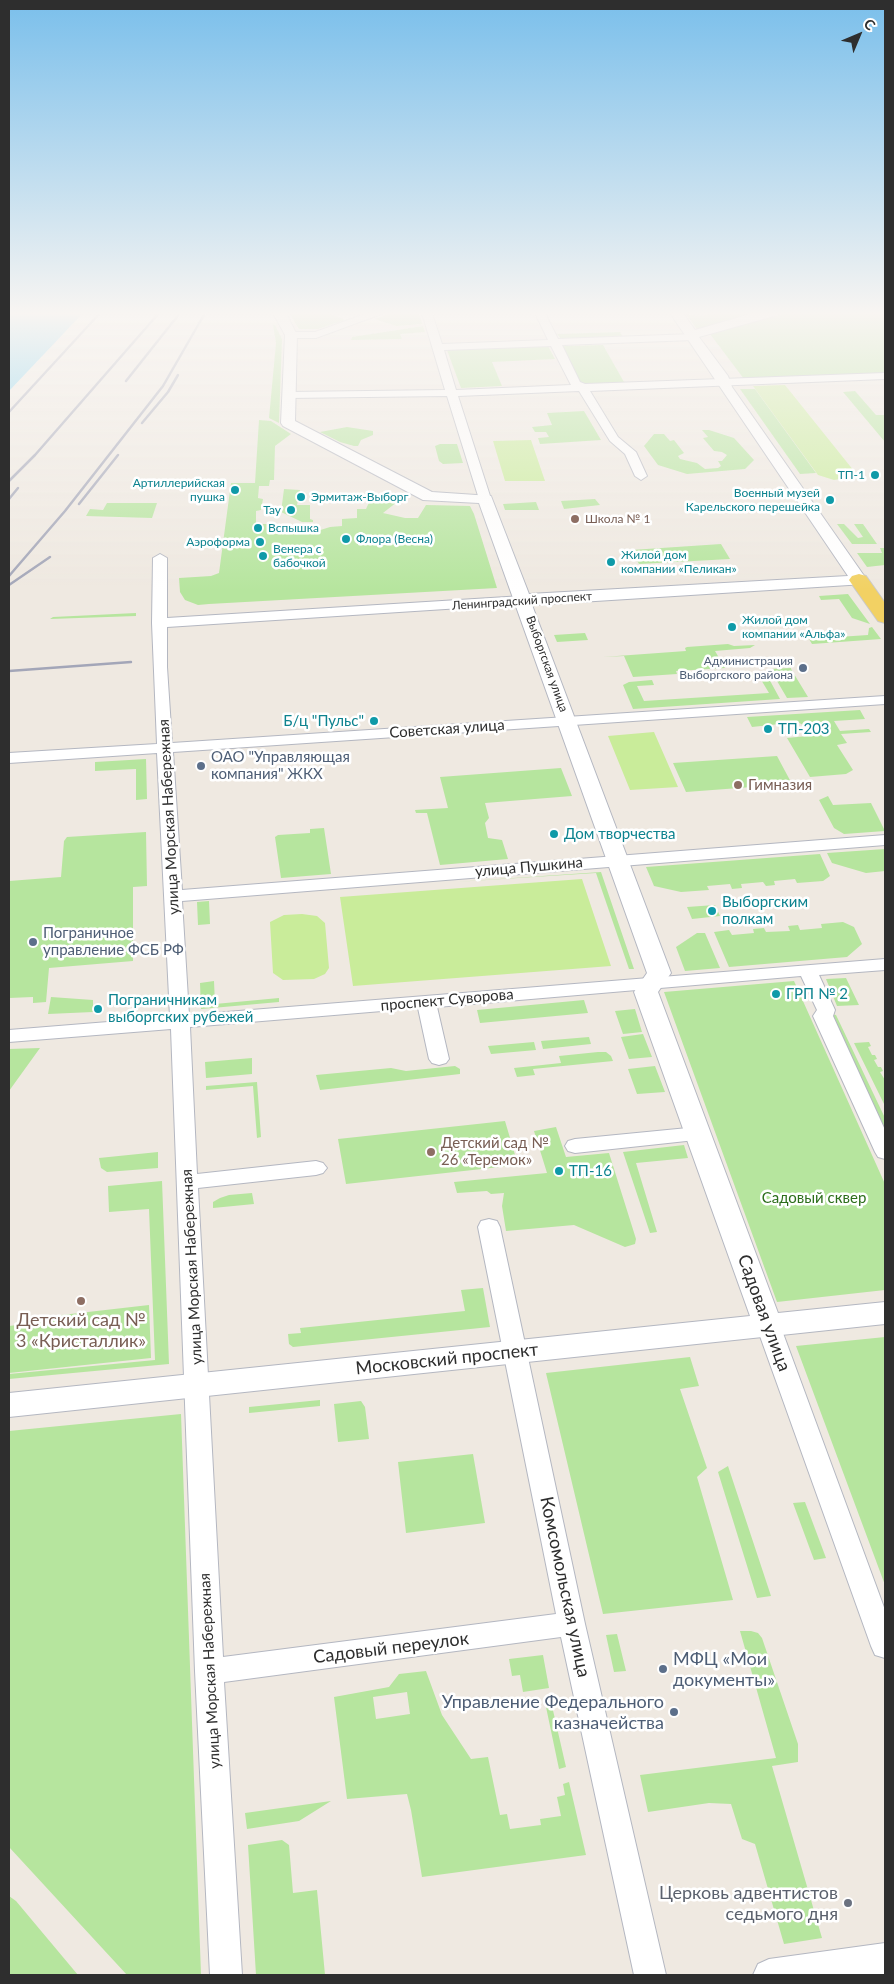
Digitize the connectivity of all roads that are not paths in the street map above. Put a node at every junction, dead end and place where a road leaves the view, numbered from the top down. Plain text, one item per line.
1 (289, 406) edge
2 (456, 406) edge
3 (593, 406) edge
4 (739, 406) edge
5 (641, 476) dead end
6 (485, 499) junction
7 (160, 558) dead end
8 (880, 579) dead end
9 (859, 580) junction
10 (523, 600) junction
11 (885, 617) edge
12 (158, 623) junction
13 (885, 700) edge
14 (568, 721) junction
15 (165, 749) junction
16 (9, 758) edge
17 (885, 840) edge
18 (618, 861) junction
19 (174, 896) junction
20 (885, 964) edge
21 (808, 971) junction
22 (653, 982) junction
23 (426, 1002) junction
24 (180, 1022) junction
25 (9, 1036) edge
26 (439, 1059) dead end
27 (698, 1134) junction
28 (575, 1146) dead end
29 (885, 1152) edge
30 (316, 1168) dead end
31 (188, 1182) junction
32 (488, 1227) dead end
33 (885, 1313) edge
34 (768, 1325) junction
35 (516, 1352) junction
36 (197, 1386) junction
37 (9, 1405) edge
38 (572, 1624) junction
39 (885, 1646) edge
40 (209, 1671) junction
41 (885, 1959) edge
42 (226, 1975) edge
43 (650, 1975) edge
44 (769, 1975) edge

1 - 6 street
2 - 6 street, Выборгская улица
3 - 5 street
4 - 9 street
6 - 10 street, Выборгская улица
7 - 12 street, улица Морская Набережная
8 - 9 main road, Ленинградский проспект
9 - 10 street, Ленинградский проспект
9 - 11 main road
10 - 12 street, Ленинградский проспект
10 - 14 street, Выборгская улица
12 - 15 street, улица Морская Набережная
13 - 14 street, Советская улица
14 - 15 street, Советская улица
14 - 18 street, Выборгская улица
15 - 16 street, Советская улица
15 - 19 street, улица Морская Набережная
17 - 18 street, улица Пушкина
18 - 19 street, улица Пушкина
18 - 22 street, Выборгская улица
19 - 24 street, улица Морская Набережная
20 - 21 street, проспект Суворова
21 - 22 street, проспект Суворова
21 - 29 street
22 - 23 street, проспект Суворова
22 - 27 street, Садовая улица
23 - 24 street, проспект Суворова
23 - 26 street
24 - 25 street, проспект Суворова
24 - 31 street, улица Морская Набережная
27 - 28 street
27 - 34 street, Садовая улица
30 - 31 street
31 - 36 street, улица Морская Набережная
32 - 35 street, Комсомольская улица
33 - 34 street, Московский проспект
34 - 35 street, Московский проспект
34 - 39 street, Садовая улица
35 - 36 street, Московский проспект
35 - 38 street, Комсомольская улица
36 - 37 street, Московский проспект
36 - 40 street, улица Морская Набережная
38 - 40 street, Садовый переулок
38 - 43 street, Комсомольская улица
40 - 42 street, улица Морская Набережная
41 - 44 street

